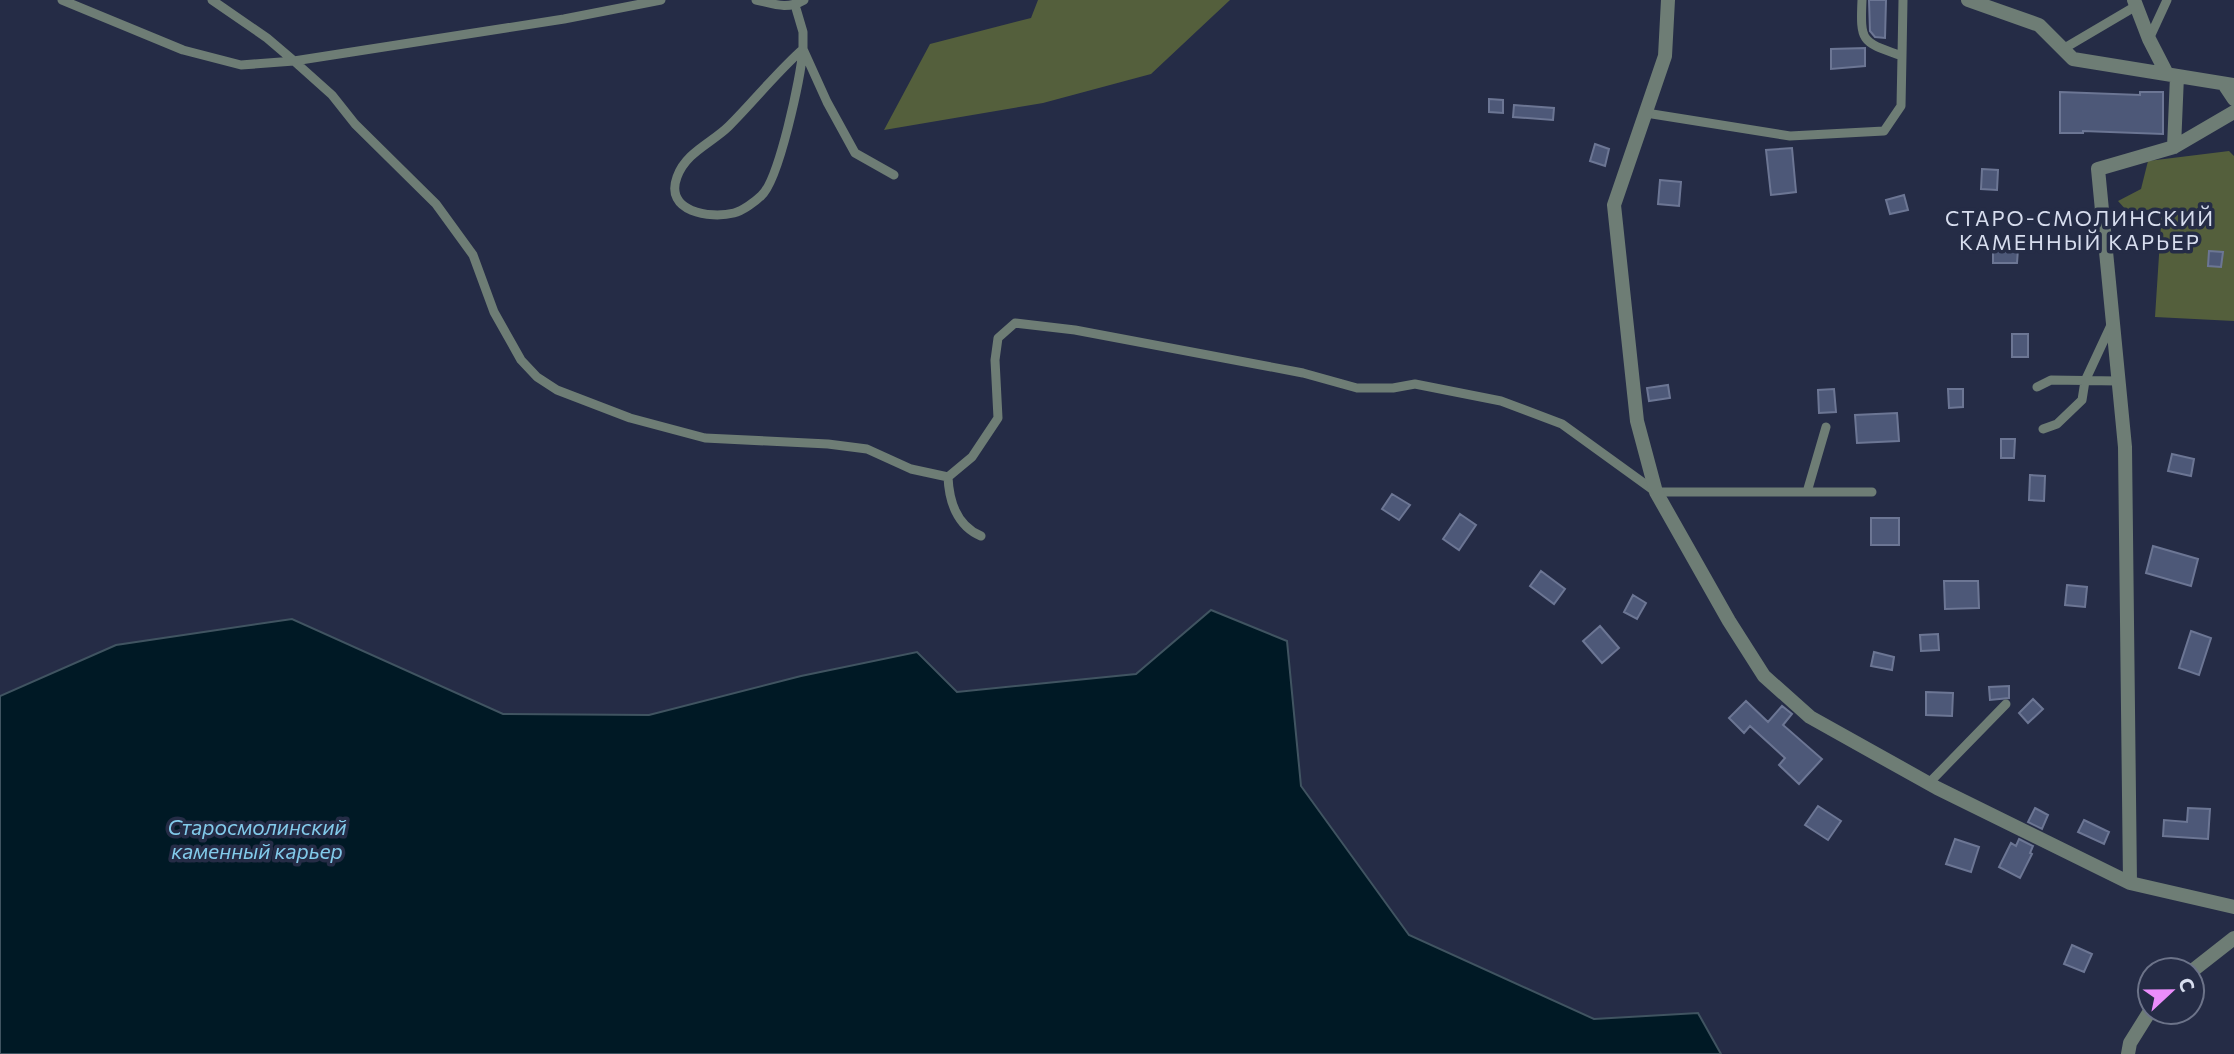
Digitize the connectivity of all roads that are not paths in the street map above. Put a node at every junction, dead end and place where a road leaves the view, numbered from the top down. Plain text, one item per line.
1 (62, 0) edge
2 (212, 0) edge
3 (661, 0) edge
4 (756, 0) edge
5 (1668, 0) edge
6 (1862, 0) edge
7 (1903, 0) edge
8 (1968, 0) edge
9 (2167, 0) edge
10 (799, 3) edge
11 (2135, 3) edge
12 (2149, 39) junction
13 (803, 49) junction
14 (2063, 49) junction
15 (1902, 57) junction
16 (294, 61) junction
17 (2172, 75) junction
18 (2229, 85) edge
19 (2234, 99) edge
20 (2234, 112) edge
21 (1646, 113) junction
22 (2174, 147) junction
23 (894, 175) dead end
24 (2112, 321) junction
25 (2085, 381) junction
26 (2118, 381) junction
27 (2037, 387) dead end
28 (1826, 427) dead end
29 (2043, 429) dead end
30 (948, 477) junction
31 (1656, 492) junction
32 (1807, 492) junction
33 (1872, 492) dead end
34 (981, 536) dead end
35 (2007, 704) dead end
36 (1929, 783) junction
37 (2130, 883) junction
38 (2234, 906) edge
39 (2234, 938) edge
40 (2206, 960) edge
41 (2141, 1026) edge
42 (2128, 1054) edge

1 - 16 lane
2 - 16 lane
3 - 16 lane
4 - 10 lane
5 - 21 street
6 - 15 lane
7 - 15 lane
8 - 14 street
9 - 12 lane
10 - 13 lane
11 - 12 street
11 - 14 lane
12 - 17 street
13 - 13 lane
13 - 23 lane
14 - 17 street
15 - 21 lane
16 - 30 lane
17 - 18 street
17 - 22 street
18 - 19 street
20 - 22 street
21 - 31 street
22 - 24 street
24 - 25 lane
24 - 26 street
25 - 26 lane
25 - 27 lane
25 - 29 lane
26 - 37 street
28 - 32 lane
30 - 31 lane
30 - 34 lane
31 - 32 lane
31 - 36 street
32 - 33 lane
35 - 36 lane
36 - 37 street
37 - 38 street
39 - 40 street
41 - 42 street

